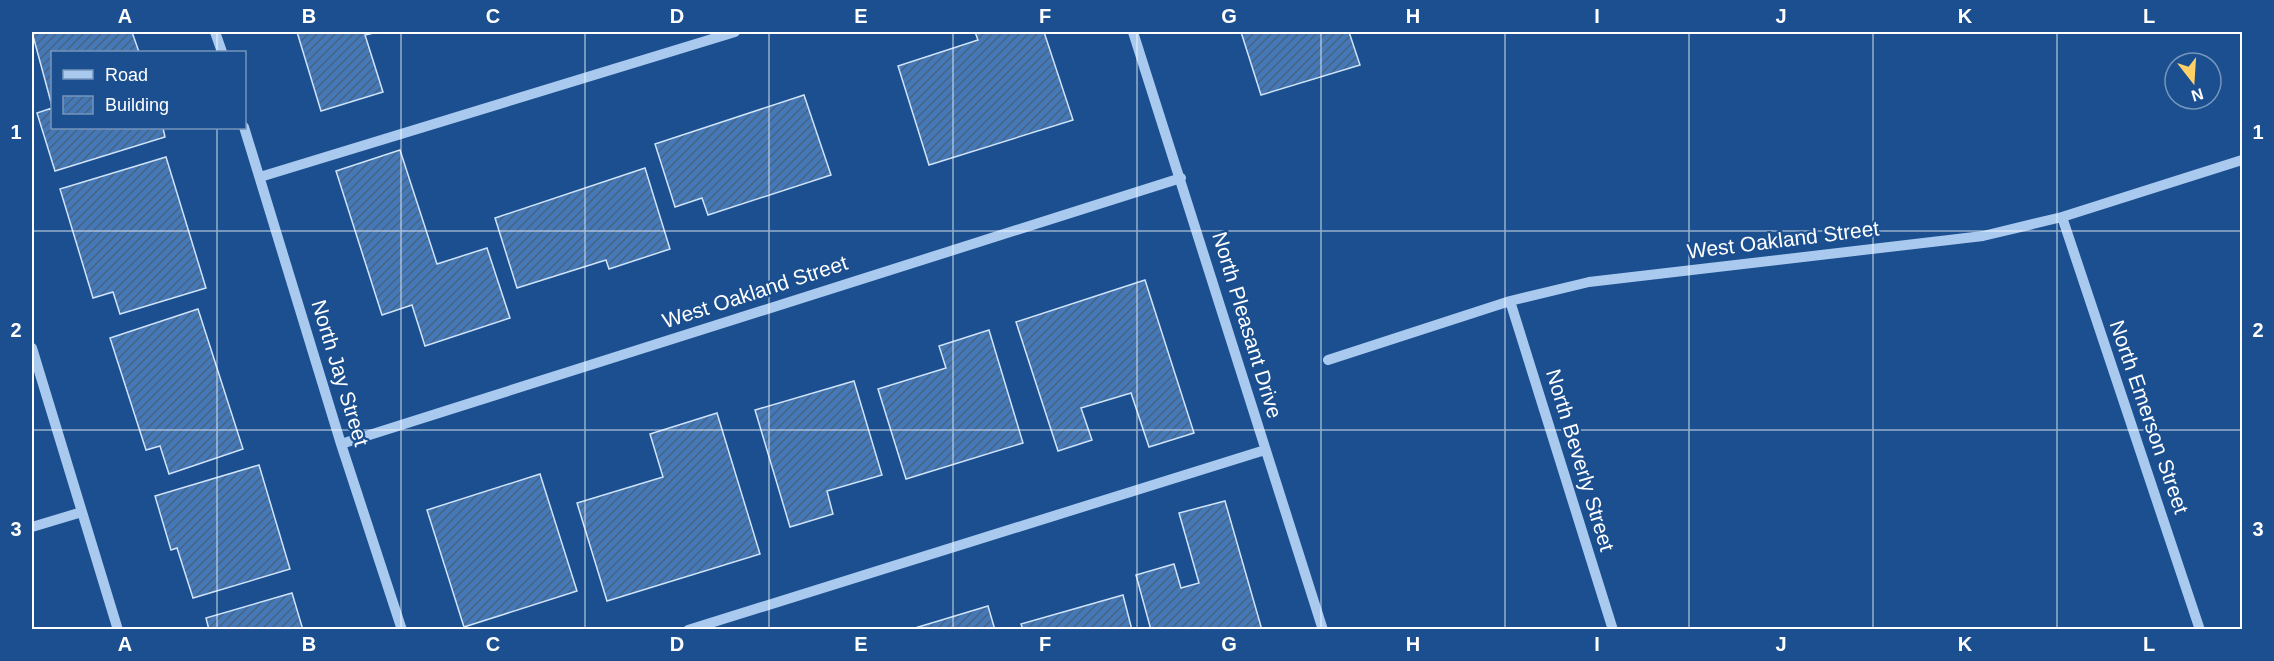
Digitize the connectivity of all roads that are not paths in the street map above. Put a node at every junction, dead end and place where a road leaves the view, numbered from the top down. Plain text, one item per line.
1 (215, 32) edge
2 (735, 32) edge
3 (1133, 32) edge
4 (222, 51) edge
5 (245, 129) edge
6 (2242, 160) edge
7 (260, 177) junction
8 (1181, 178) junction
9 (2062, 217) junction
10 (1510, 301) junction
11 (32, 348) edge
12 (1328, 360) dead end
13 (341, 444) junction
14 (1265, 450) junction
15 (82, 512) junction
16 (32, 527) edge
17 (118, 630) edge
18 (402, 630) edge
19 (688, 630) edge
20 (1323, 630) edge
21 (1613, 630) edge
22 (2200, 630) edge

1 - 4 street
2 - 7 street
3 - 8 street, North Pleasant Drive
5 - 7 street, North Jay Street
6 - 9 street, West Oakland Street
7 - 13 street, North Jay Street
8 - 13 street, West Oakland Street
8 - 14 street, North Pleasant Drive
9 - 10 street, West Oakland Street
9 - 22 street, North Emerson Street
10 - 12 street, West Oakland Street
10 - 21 street, North Beverly Street
11 - 15 street
13 - 18 street, North Jay Street
14 - 19 street
14 - 20 street, North Pleasant Drive
15 - 16 street
15 - 17 street

